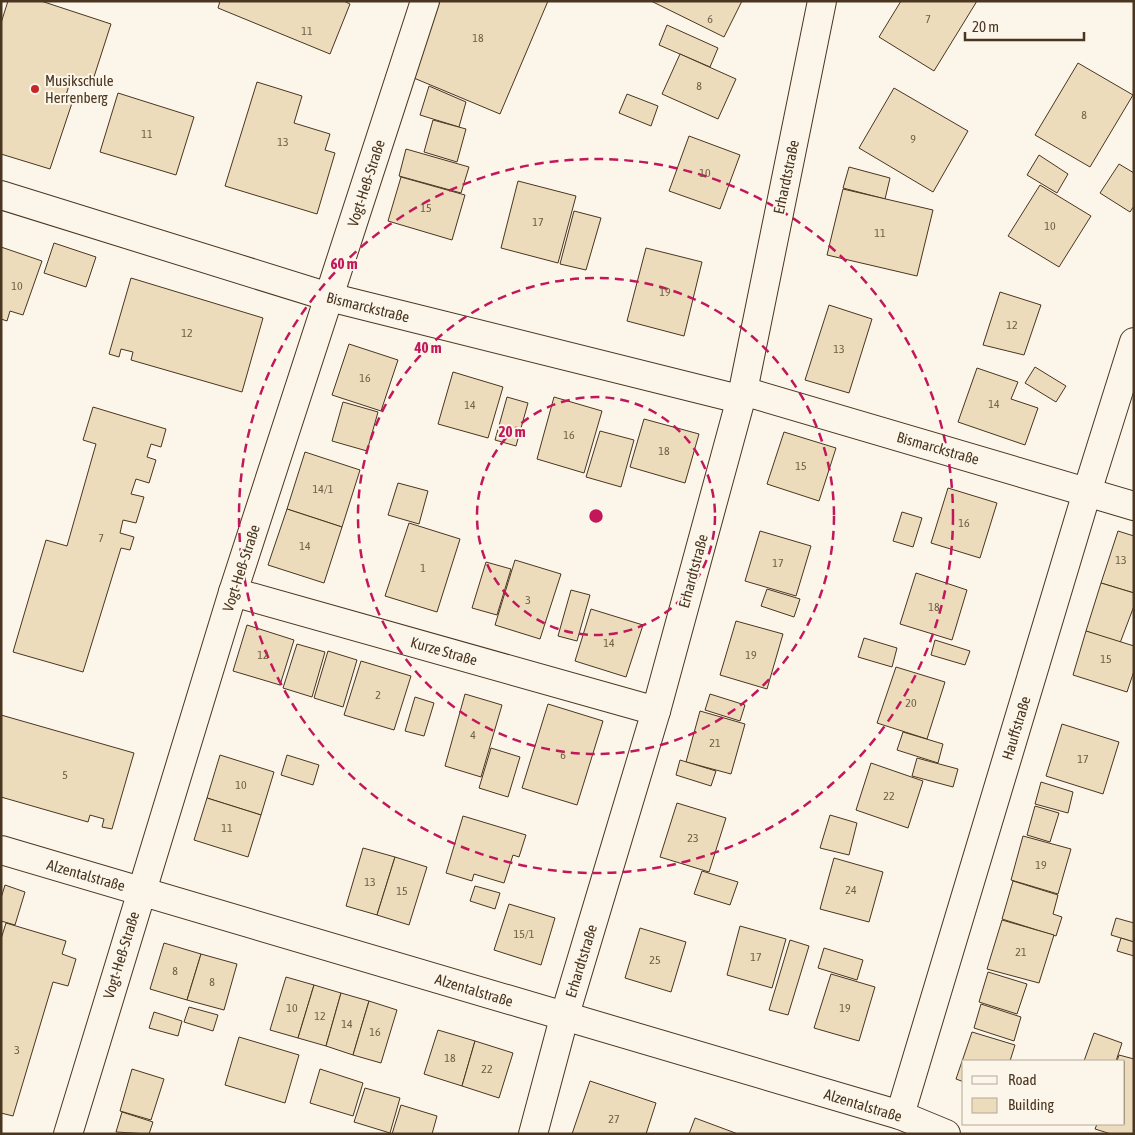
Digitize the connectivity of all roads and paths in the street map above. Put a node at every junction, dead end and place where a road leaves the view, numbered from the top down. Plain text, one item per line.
1 (822, 1) edge
2 (424, 4) edge
3 (1, 195) edge
4 (329, 297) junction
5 (1134, 342) edge
6 (741, 395) junction
7 (1086, 492) junction
8 (1134, 506) edge
9 (233, 592) junction
10 (656, 711) junction
11 (1, 850) edge
12 (140, 891) junction
13 (564, 1018) junction
14 (900, 1115) junction
15 (68, 1134) edge
16 (533, 1134) edge
17 (946, 1134) edge

1 - 6 street, Erhardtstraße
2 - 4 street, Vogt-Heß-Straße
3 - 4 street, Bismarckstraße
4 - 6 street, Bismarckstraße
4 - 9 street, Vogt-Heß-Straße
5 - 7 street, Hauffstraße
6 - 7 street, Bismarckstraße
6 - 10 street, Erhardtstraße
7 - 8 street, Bismarckstraße
7 - 14 street, Hauffstraße
9 - 10 street, Kurze Straße
9 - 12 street, Vogt-Heß-Straße
10 - 13 street, Erhardtstraße
11 - 12 street, Alzentalstraße
12 - 13 street, Alzentalstraße
12 - 15 street, Vogt-Heß-Straße
13 - 14 street, Alzentalstraße
13 - 16 street, Erhardtstraße
14 - 17 street, Alzentalstraße

